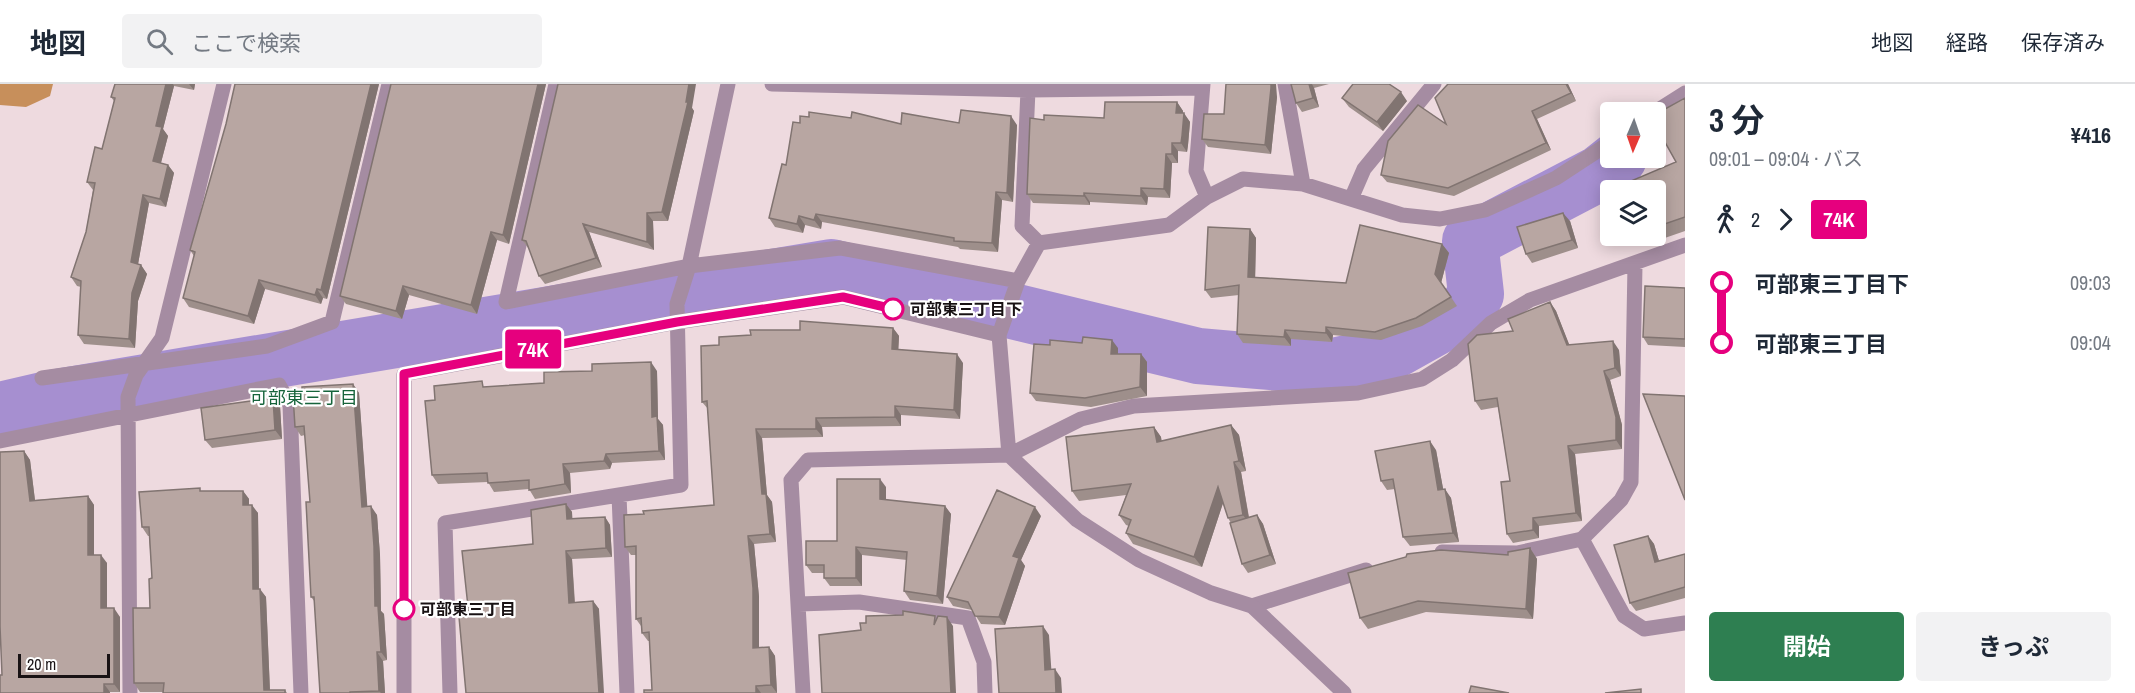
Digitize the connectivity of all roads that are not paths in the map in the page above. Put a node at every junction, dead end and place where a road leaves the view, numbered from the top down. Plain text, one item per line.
1 (224, 84) edge
2 (389, 84) edge
3 (556, 84) edge
4 (728, 84) edge
5 (772, 84) edge
6 (1285, 84) edge
7 (1434, 84) edge
8 (1202, 86) edge
9 (1028, 90) junction
10 (1685, 93) edge
11 (1666, 105) edge
12 (1600, 149) edge
13 (1303, 184) junction
14 (1207, 197) junction
15 (1351, 199) junction
16 (1039, 243) junction
17 (1685, 245) edge
18 (1635, 265) junction
19 (689, 266) junction
20 (1018, 282) junction
21 (677, 322) junction
22 (999, 335) junction
23 (141, 369) junction
24 (42, 378) dead end
25 (127, 415) junction
26 (0, 441) edge
27 (1009, 455) junction
28 (619, 495) junction
29 (1582, 539) junction
30 (1425, 554) edge
31 (1381, 565) edge
32 (799, 604) junction
33 (1252, 606) junction
34 (1685, 623) edge
35 (130, 693) edge
36 (301, 693) edge
37 (404, 693) edge
38 (450, 693) edge
39 (627, 693) edge
40 (803, 693) edge
41 (985, 693) edge
42 (1343, 693) edge

1 - 23 street
2 - 23 street
3 - 19 street
4 - 19 street
5 - 9 street
6 - 13 street
7 - 15 street
8 - 9 street
8 - 14 street
9 - 16 street
10 - 11 street
12 - 15 street
13 - 14 street
13 - 15 street
14 - 16 street
16 - 20 street
17 - 18 street
18 - 27 street
18 - 29 street
19 - 20 street
19 - 21 street
20 - 22 street
21 - 22 street
21 - 28 street
21 - 37 street
22 - 27 street
23 - 24 street
23 - 25 street
25 - 26 street
25 - 35 street
25 - 36 street
27 - 32 street
27 - 33 street
28 - 38 street
28 - 39 street
29 - 30 street
29 - 34 street
31 - 33 street
32 - 40 street
32 - 41 street
33 - 42 street

